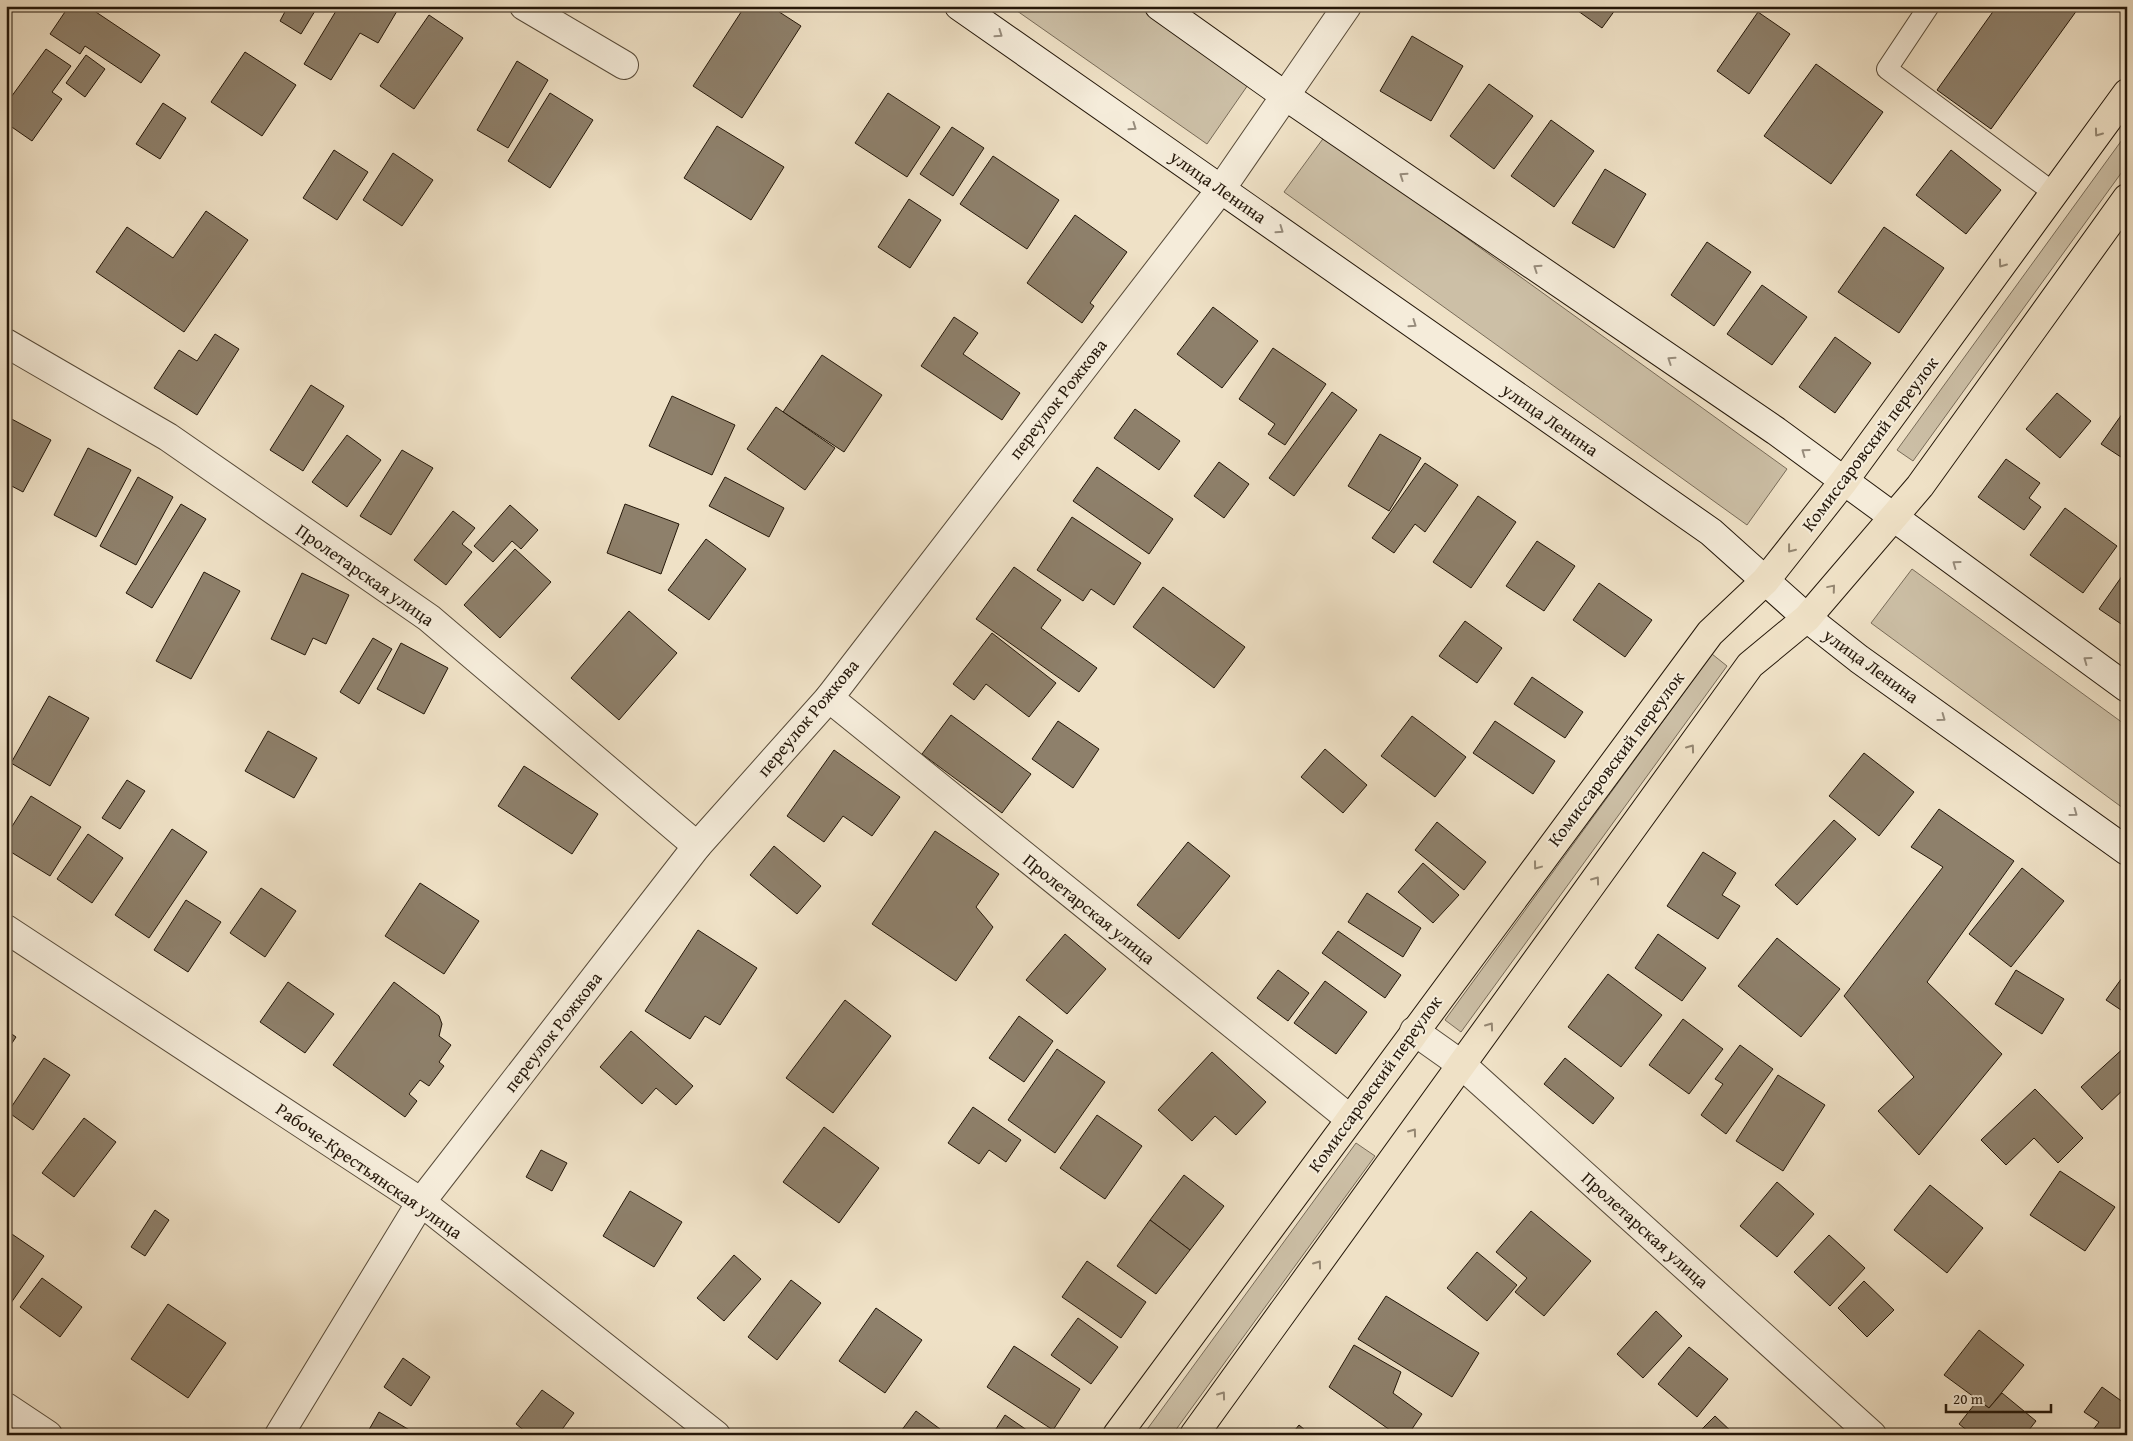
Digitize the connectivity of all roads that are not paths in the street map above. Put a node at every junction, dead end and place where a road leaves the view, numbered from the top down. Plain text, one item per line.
1 (524, 6) edge
2 (959, 6) edge
3 (1158, 6) edge
4 (1347, 6) edge
5 (1929, 6) edge
6 (624, 65) dead end
7 (2127, 93) edge
8 (1284, 95) junction
9 (1221, 189) junction
10 (2054, 193) junction
11 (2127, 198) edge
12 (6, 343) edge
13 (1844, 481) junction
14 (1893, 516) junction
15 (1765, 581) junction
16 (1807, 618) junction
17 (2127, 688) edge
18 (829, 698) junction
19 (697, 846) junction
20 (2127, 851) edge
21 (6, 929) edge
22 (1414, 1031) junction
23 (1462, 1065) junction
24 (1350, 1119) junction
25 (421, 1202) junction
26 (6, 1407) edge
27 (48, 1435) edge
28 (280, 1435) edge
29 (716, 1435) edge
30 (1117, 1435) edge
31 (1194, 1435) edge
32 (1872, 1435) edge

1 - 6 street
2 -> 9 street, улица Ленина
3 - 8 street
4 - 8 street, переулок Рожкова
5 - 10 lane
7 -> 10 main road, Комиссаровский переулок
8 - 9 street, переулок Рожкова
13 -> 8 street
9 -> 15 street, улица Ленина
9 - 18 street, переулок Рожкова
10 -> 13 main road, Комиссаровский переулок
11 - 14 main road
12 - 19 street, Пролетарская улица
13 - 14 street
13 -> 15 main road, Комиссаровский переулок
16 -> 14 main road
17 -> 14 street
15 - 16 street, улица Ленина
15 -> 22 main road, Комиссаровский переулок
16 -> 20 street, улица Ленина
23 -> 16 main road
18 - 19 street, переулок Рожкова
18 - 24 street, Пролетарская улица
19 - 25 street, переулок Рожкова
21 - 25 street, Рабоче-Крестьянская улица
22 - 23 street, Пролетарская улица
22 - 24 main road, Комиссаровский переулок
31 -> 23 main road
23 - 32 street, Пролетарская улица
24 - 30 main road, Комиссаровский переулок
25 - 28 street, переулок Рожкова
25 - 29 street, Рабоче-Крестьянская улица
26 - 27 street

